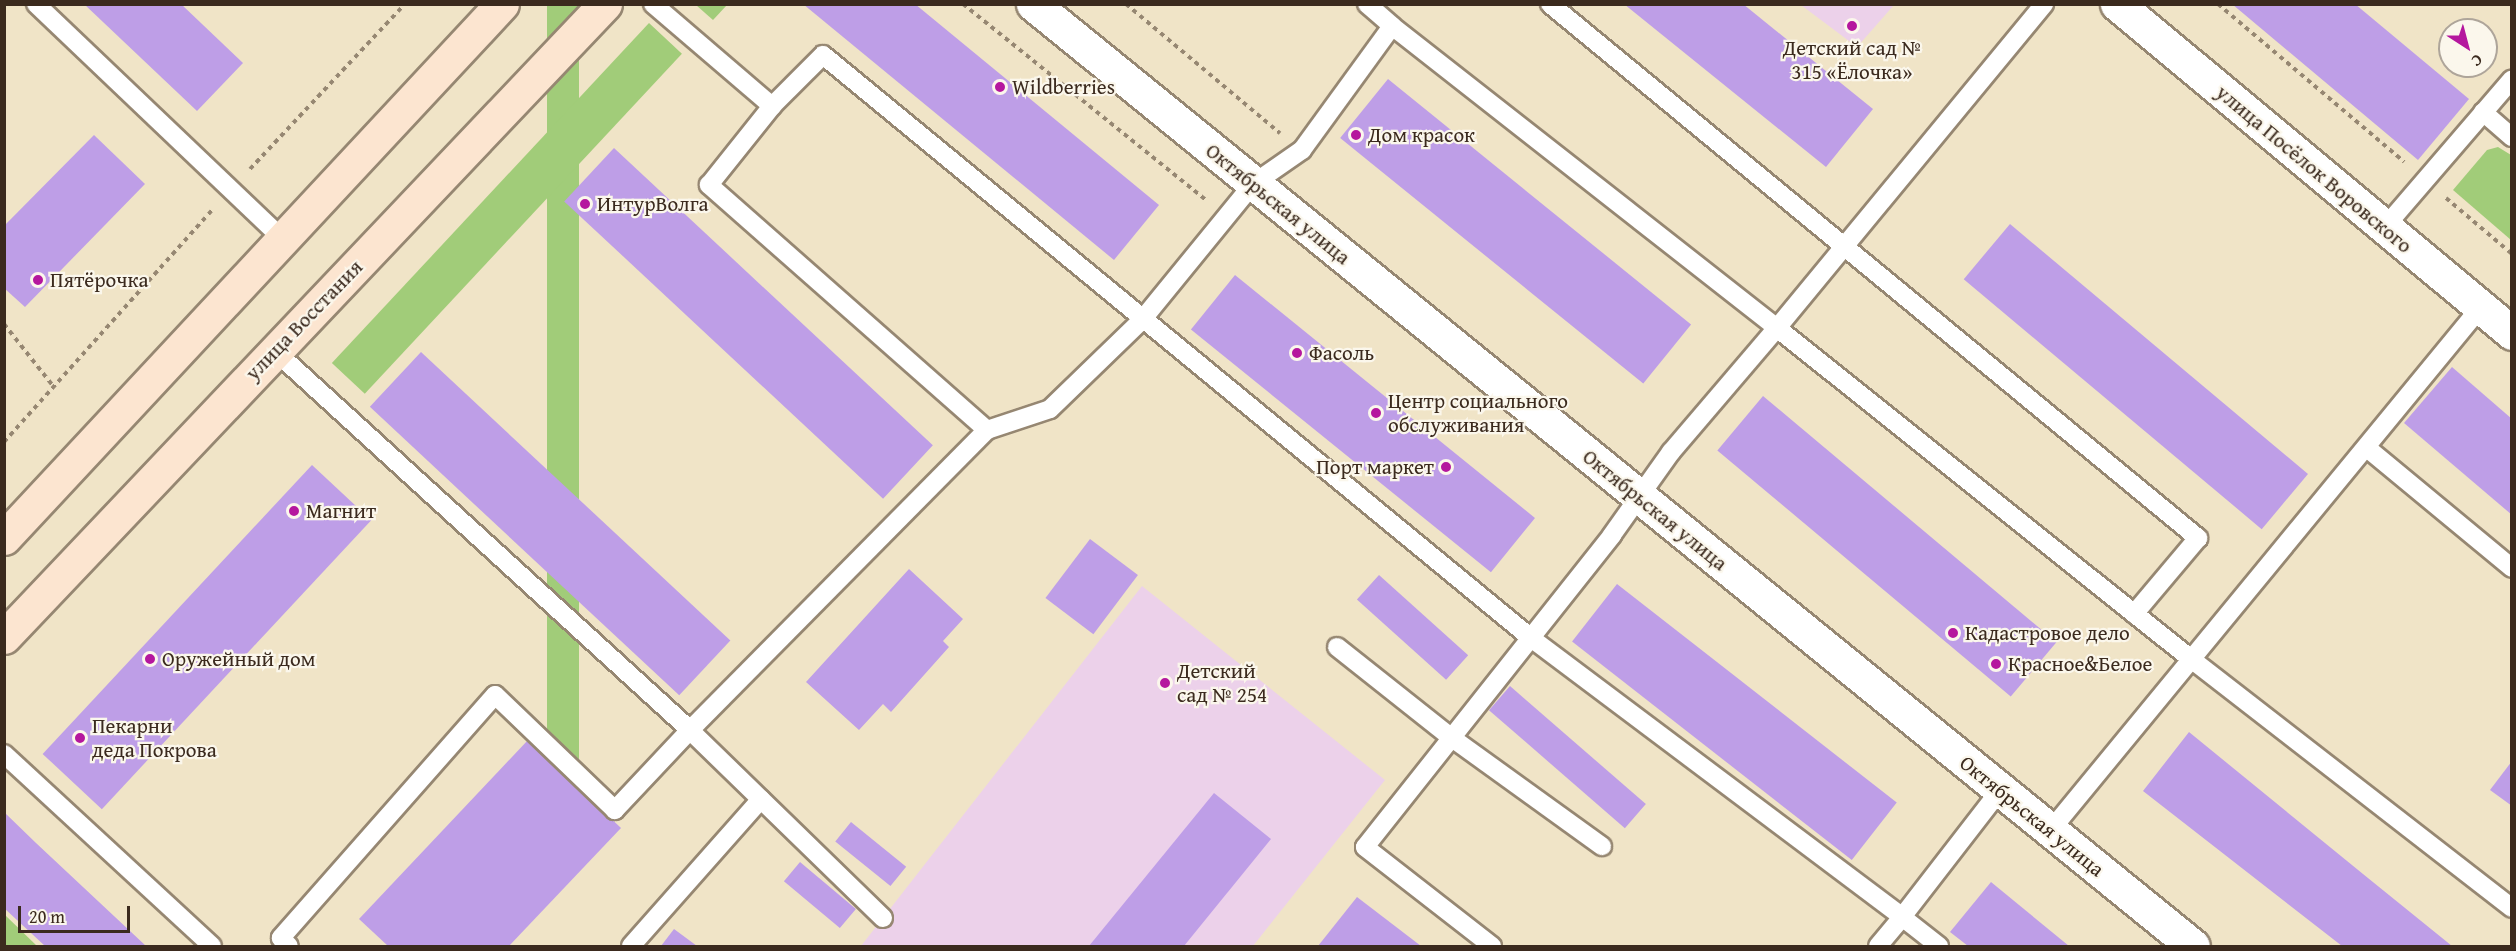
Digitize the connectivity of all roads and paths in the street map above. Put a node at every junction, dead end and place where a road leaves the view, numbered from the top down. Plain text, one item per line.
1 (36, 4) edge
2 (405, 4) edge
3 (502, 4) edge
4 (605, 4) edge
5 (653, 4) edge
6 (963, 4) edge
7 (1033, 4) edge
8 (1126, 4) edge
9 (1367, 4) edge
10 (1550, 4) edge
11 (2044, 4) edge
12 (2117, 4) edge
13 (2218, 4) edge
14 (1392, 26) junction
15 (2511, 79) edge
16 (772, 106) junction
17 (2483, 112) junction
18 (2511, 137) edge
19 (1302, 150) junction
20 (2425, 180) junction
21 (1253, 184) junction
22 (229, 190) junction
23 (1225, 215) junction
24 (2384, 228) junction
25 (285, 241) junction
26 (1845, 246) junction
27 (2511, 254) edge
28 (2480, 308) junction
29 (1142, 320) junction
30 (4, 324) edge
31 (1777, 328) junction
32 (2511, 333) edge
33 (275, 351) junction
34 (54, 387) junction
35 (987, 430) junction
36 (4, 442) edge
37 (2367, 448) junction
38 (1640, 498) junction
39 (4, 538) edge
40 (2511, 568) edge
41 (2134, 614) junction
42 (4, 637) edge
43 (1531, 638) junction
44 (1336, 647) dead end
45 (2191, 659) junction
46 (690, 730) junction
47 (1452, 738) junction
48 (4, 754) edge
49 (2000, 790) junction
50 (761, 799) junction
51 (2050, 831) junction
52 (1602, 846) dead end
53 (2511, 908) edge
54 (1902, 917) junction
55 (883, 918) dead end
56 (212, 946) edge
57 (289, 946) edge
58 (631, 946) edge
59 (1492, 946) edge
60 (1878, 946) edge
61 (1939, 946) edge
62 (2193, 946) edge

1 - 22 lane
2 - 22 path
3 - 25 main road
4 - 33 main road, улица Восстания
5 - 16 lane
6 - 23 path
7 - 21 street, Октябрьская улица
8 - 19 path
9 - 14 lane
10 - 26 lane
11 - 26 lane
12 - 24 street, улица Посёлок Воровского
13 - 20 path
14 - 19 lane
14 - 31 lane
15 - 17 lane
16 - 29 lane
16 - 35 lane
17 - 18 lane
17 - 20 lane
19 - 21 lane
20 - 24 lane
20 - 27 path
21 - 23 lane
21 - 38 street, Октябрьская улица
22 - 25 lane
22 - 34 path
23 - 29 lane
24 - 28 street, улица Посёлок Воровского
25 - 39 main road
26 - 31 lane
26 - 41 lane
28 - 32 street, улица Посёлок Воровского
28 - 37 lane
29 - 35 lane
29 - 43 lane
30 - 34 path
31 - 38 lane
31 - 41 lane
33 - 42 main road, улица Восстания
33 - 46 lane
34 - 36 path
35 - 46 lane
37 - 40 lane
37 - 45 lane
38 - 43 lane
38 - 49 street, Октябрьская улица
41 - 45 lane
43 - 47 lane
43 - 54 lane
44 - 47 lane
45 - 51 lane
45 - 53 lane
46 - 50 lane
46 - 57 lane
47 - 52 lane
47 - 59 lane
48 - 56 lane
49 - 51 street, Октябрьская улица
49 - 54 lane
50 - 55 lane
50 - 58 lane
51 - 62 street, Октябрьская улица
54 - 60 lane
54 - 61 lane

